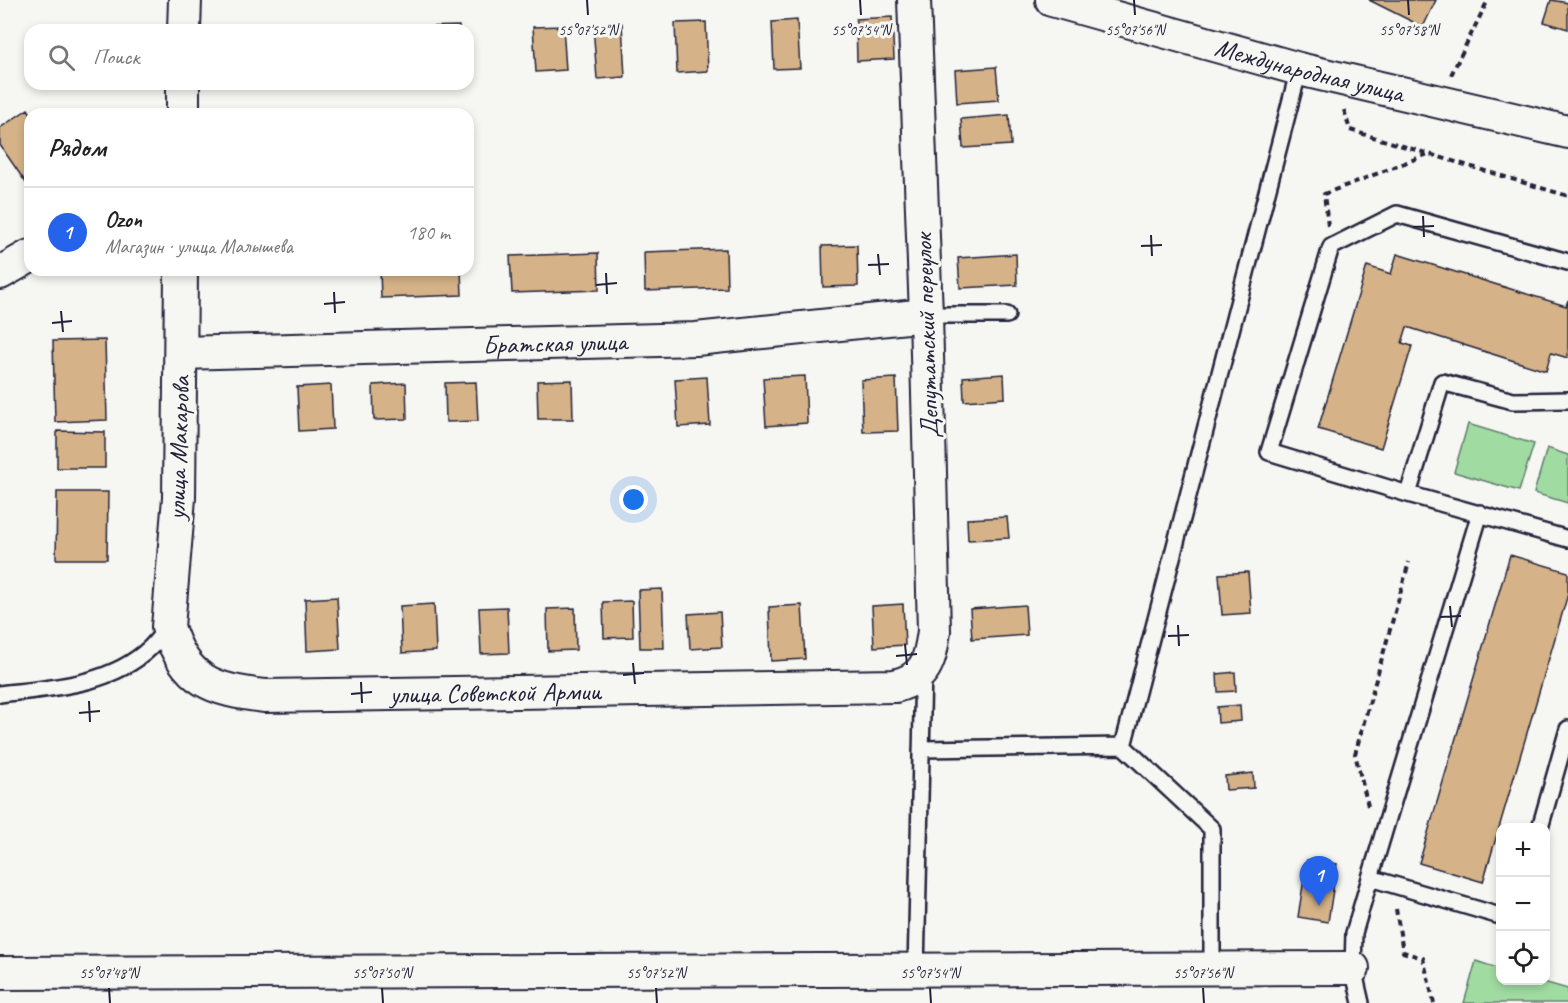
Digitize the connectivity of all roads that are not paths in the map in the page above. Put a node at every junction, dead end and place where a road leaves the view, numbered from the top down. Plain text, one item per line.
1 (185, 0) edge
2 (914, 0) edge
3 (1068, 2) edge
4 (184, 24) edge
5 (1299, 69) junction
6 (183, 90) edge
7 (183, 108) edge
8 (1568, 132) edge
9 (24, 259) edge
10 (1568, 262) edge
11 (0, 273) edge
12 (181, 276) edge
13 (926, 315) junction
14 (1007, 315) dead end
15 (181, 353) junction
16 (1568, 400) edge
17 (1408, 494) junction
18 (1480, 513) junction
19 (1568, 538) edge
20 (168, 627) junction
21 (923, 670) junction
22 (0, 694) edge
23 (1568, 729) edge
24 (1123, 746) junction
25 (921, 749) junction
26 (1541, 823) edge
27 (1370, 878) junction
28 (1496, 915) edge
29 (1353, 968) junction
30 (916, 970) junction
31 (1212, 970) junction
32 (0, 973) edge
33 (1361, 1003) edge

1 - 4 street
2 - 13 street, Депутатский переулок
3 - 5 street, Международная улица
5 - 8 street, Международная улица
5 - 24 lane
6 - 7 street
9 - 11 street
10 - 17 lane
12 - 15 street, улица Макарова
13 - 14 lane
13 - 15 street, Братская улица
13 - 21 street, Депутатский переулок
15 - 20 street, улица Макарова
16 - 17 lane
17 - 18 lane
18 - 19 lane
18 - 27 lane
20 - 21 street, улица Советской Армии
20 - 22 lane
21 - 25 lane
23 - 26 lane
24 - 25 lane
24 - 31 lane
25 - 30 lane
27 - 28 lane
27 - 29 lane
29 - 31 street
29 - 33 lane
30 - 31 street
30 - 32 street

